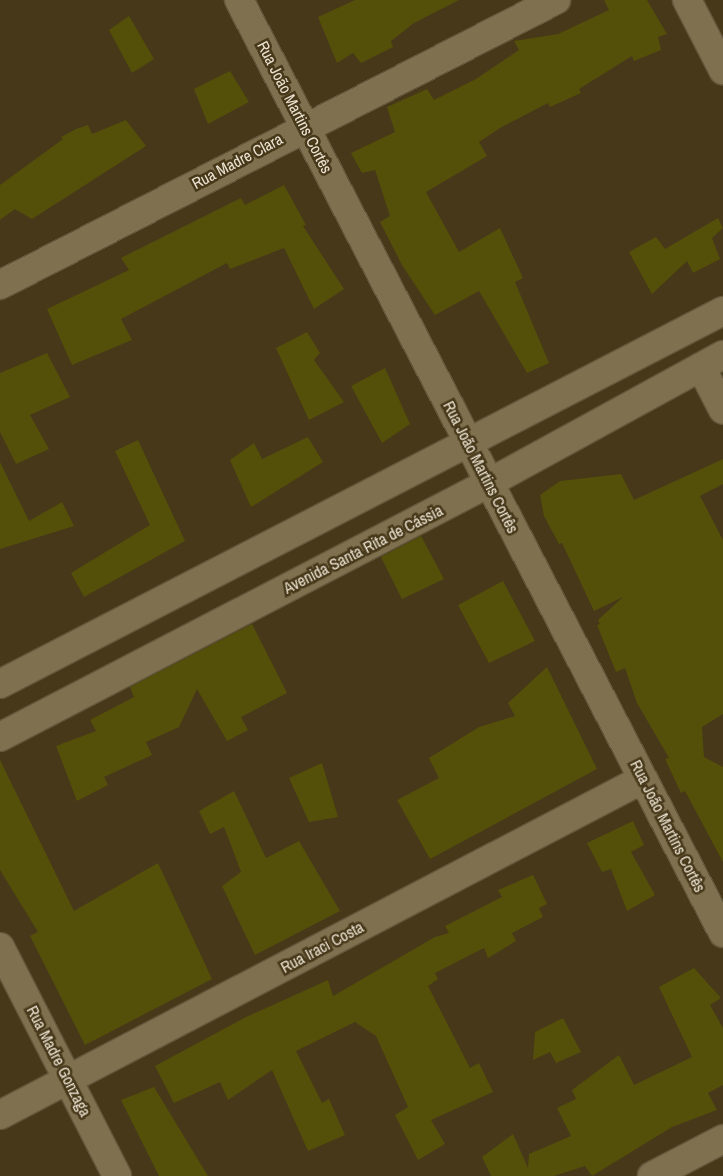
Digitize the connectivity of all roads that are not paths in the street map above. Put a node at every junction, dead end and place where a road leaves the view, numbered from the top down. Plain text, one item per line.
1 (239, 0) edge
2 (556, 0) edge
3 (687, 0) edge
4 (723, 70) edge
5 (304, 126) junction
6 (0, 285) edge
7 (723, 311) edge
8 (712, 361) edge
9 (604, 372) junction
10 (624, 410) junction
11 (723, 410) edge
12 (468, 442) junction
13 (489, 483) junction
14 (0, 684) edge
15 (0, 737) edge
16 (643, 779) junction
17 (723, 934) edge
18 (0, 947) edge
19 (69, 1078) junction
20 (0, 1115) edge
21 (723, 1139) edge
22 (117, 1176) edge
23 (652, 1176) edge

1 - 5 street, Rua João Martins Cortês
2 - 5 street, Rua Madre Clara
3 - 4 street
5 - 6 street, Rua Madre Clara
5 - 12 street, Rua João Martins Cortês
7 - 9 street
8 - 10 street, Avenida Santa Rita de Cássia
8 - 11 street
9 - 10 street
9 - 12 street
10 - 13 street, Avenida Santa Rita de Cássia
12 - 13 street, Rua João Martins Cortês
12 - 14 street
13 - 15 street, Avenida Santa Rita de Cássia
13 - 16 street, Rua João Martins Cortês
16 - 17 street, Rua João Martins Cortês
16 - 19 street, Rua Iraci Costa
18 - 19 street, Rua Madre Gonzaga
19 - 20 street, Rua Iraci Costa
19 - 22 street, Rua Madre Gonzaga
21 - 23 street

